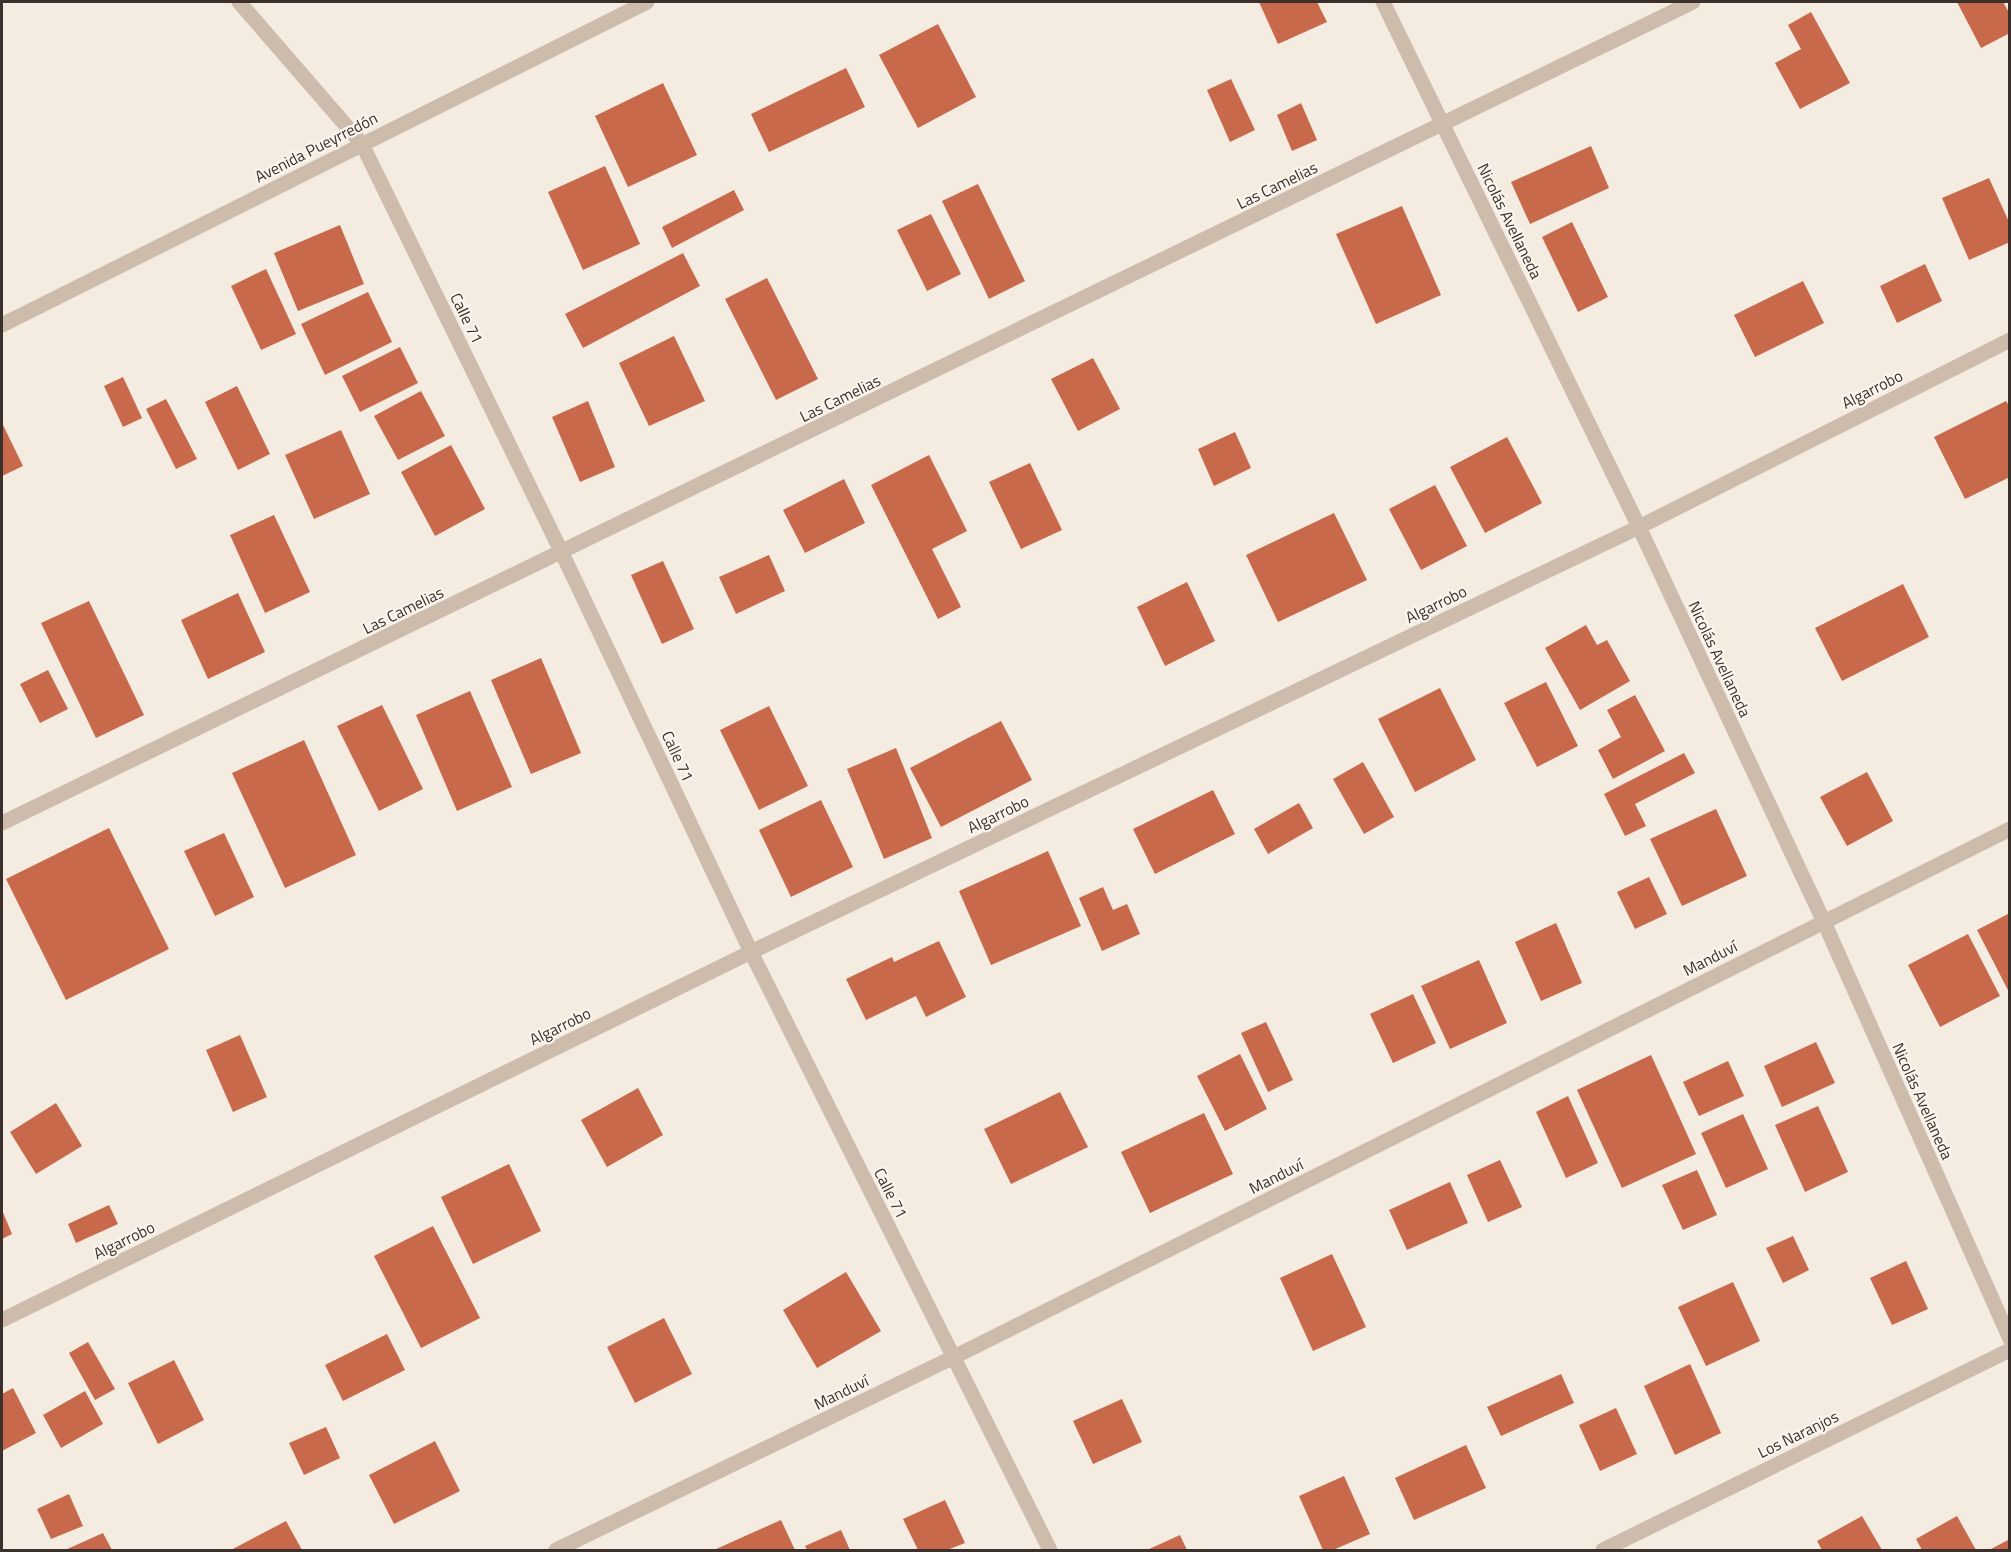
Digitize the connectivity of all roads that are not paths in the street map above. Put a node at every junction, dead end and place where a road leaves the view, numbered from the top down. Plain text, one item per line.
1 (239, 2) edge
2 (647, 2) edge
3 (1383, 2) edge
4 (1693, 2) edge
5 (1443, 124) junction
6 (362, 144) junction
7 (2, 325) edge
8 (2010, 340) edge
9 (1639, 527) junction
10 (562, 553) junction
11 (2, 823) edge
12 (2010, 829) edge
13 (1824, 922) junction
14 (751, 952) junction
15 (2, 1320) edge
16 (2010, 1339) edge
17 (2010, 1350) edge
18 (954, 1357) junction
19 (556, 1551) edge
20 (1050, 1551) edge
21 (1603, 1551) edge

1 - 6 street, Calle 71
2 - 6 street, Avenida Pueyrredón
3 - 5 street, Nicolás Avellaneda
4 - 5 street, Las Camelias
5 - 9 street, Nicolás Avellaneda
5 - 10 street, Las Camelias
6 - 7 street, Avenida Pueyrredón
6 - 10 street, Calle 71
8 - 9 street, Algarrobo
9 - 13 street, Nicolás Avellaneda
9 - 14 street, Algarrobo
10 - 11 street, Las Camelias
10 - 14 street, Calle 71
12 - 13 street, Manduví
13 - 16 street, Nicolás Avellaneda
13 - 18 street, Manduví
14 - 15 street, Algarrobo
14 - 18 street, Calle 71
17 - 21 street, Los Naranjos
18 - 19 street, Manduví
18 - 20 street, Calle 71

